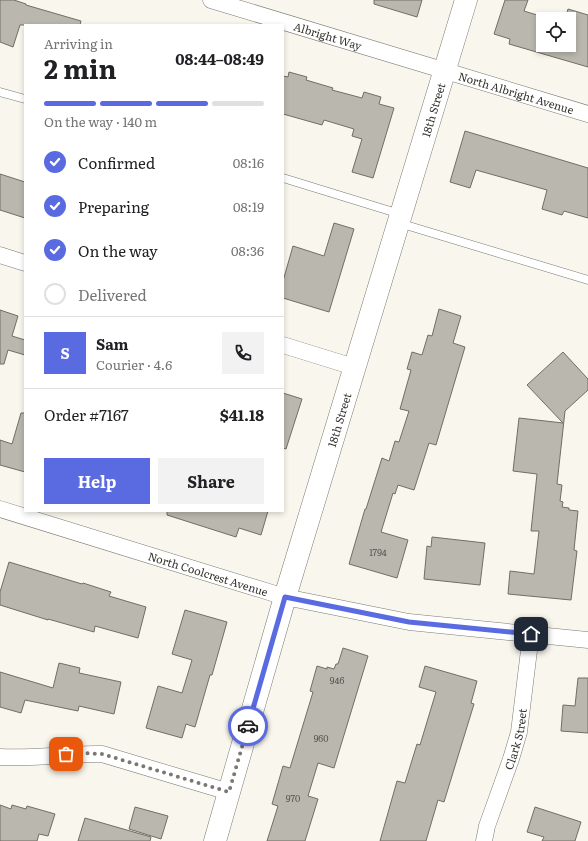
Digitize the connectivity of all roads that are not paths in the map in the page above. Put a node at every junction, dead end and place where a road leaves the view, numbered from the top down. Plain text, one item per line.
1 (211, 0) edge
2 (466, 0) edge
3 (444, 71) junction
4 (0, 92) edge
5 (24, 99) edge
6 (588, 114) edge
7 (284, 178) edge
8 (399, 218) junction
9 (0, 255) edge
10 (24, 263) edge
11 (588, 280) edge
12 (284, 344) edge
13 (354, 367) junction
14 (0, 509) edge
15 (285, 597) junction
16 (531, 634) junction
17 (588, 640) edge
18 (0, 757) edge
19 (229, 792) junction
20 (215, 841) edge
21 (484, 841) edge

1 - 3 street, Albright Way
2 - 3 main road, 18th Street
3 - 6 street, North Albright Avenue
3 - 8 main road, 18th Street
4 - 5 lane
7 - 8 lane
8 - 11 lane
8 - 13 main road, 18th Street
9 - 10 street
12 - 13 street
13 - 15 main road, 18th Street
14 - 15 street, North Coolcrest Avenue
15 - 16 street, North Coolcrest Avenue
15 - 19 main road, 18th Street
16 - 17 street, North Coolcrest Avenue
16 - 21 street, Clark Street
18 - 19 street
19 - 20 main road, 18th Street

